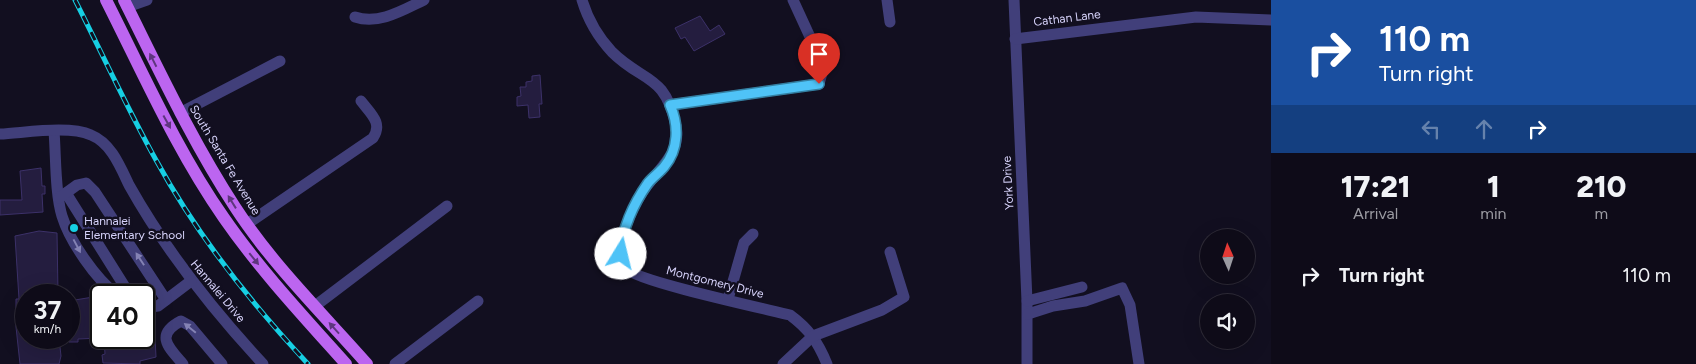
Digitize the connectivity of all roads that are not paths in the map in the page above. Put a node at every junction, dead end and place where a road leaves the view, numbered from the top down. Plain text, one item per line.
1 (106, 0) edge
2 (146, 0) edge
3 (424, 0) edge
4 (582, 0) edge
5 (793, 0) edge
6 (887, 0) edge
7 (1014, 0) edge
8 (125, 4) edge
9 (355, 17) dead end
10 (1271, 20) edge
11 (890, 22) dead end
12 (1016, 39) junction
13 (280, 61) dead end
14 (361, 102) dead end
15 (670, 105) junction
16 (180, 113) junction
17 (54, 131) junction
18 (0, 134) edge
19 (63, 195) junction
20 (447, 206) dead end
21 (247, 224) junction
22 (753, 234) dead end
23 (890, 252) dead end
24 (191, 281) junction
25 (104, 284) edge
26 (123, 284) edge
27 (1082, 287) dead end
28 (728, 299) junction
29 (166, 300) junction
30 (478, 301) dead end
31 (1028, 301) junction
32 (155, 306) edge
33 (315, 306) junction
34 (1028, 314) junction
35 (813, 336) junction
36 (183, 364) edge
37 (222, 364) edge
38 (263, 364) edge
39 (346, 364) edge
40 (367, 364) edge
41 (395, 364) edge
42 (783, 364) edge
43 (827, 364) edge
44 (1027, 364) edge
45 (1139, 364) edge

1 -> 39 main road
2 - 8 street
3 - 9 street
4 - 15 street, Montgomery Drive
5 - 15 street
6 - 11 street
7 - 12 street, York Drive
16 -> 8 main road, South Santa Fe Avenue
10 - 12 street, Cathan Lane
12 - 31 street, York Drive
13 - 16 street
14 - 21 street
15 - 28 street, Montgomery Drive
21 -> 16 main road, South Santa Fe Avenue
17 - 18 street, Hannalei Drive
17 - 19 street
17 - 24 street, Hannalei Drive
19 -> 25 street
19 - 26 street
29 -> 19 street
20 - 33 street
21 - 33 main road, South Santa Fe Avenue
22 - 28 street
23 - 35 street
24 - 29 street
24 - 38 street, Hannalei Drive
27 - 31 street
28 - 35 street, Montgomery Drive
29 - 32 street
30 - 41 street
31 - 34 street, York Drive
40 -> 33 main road, South Santa Fe Avenue
34 - 44 street, York Drive
34 - 45 street
35 - 42 street
35 - 43 street, Montgomery Drive
37 -> 36 street

